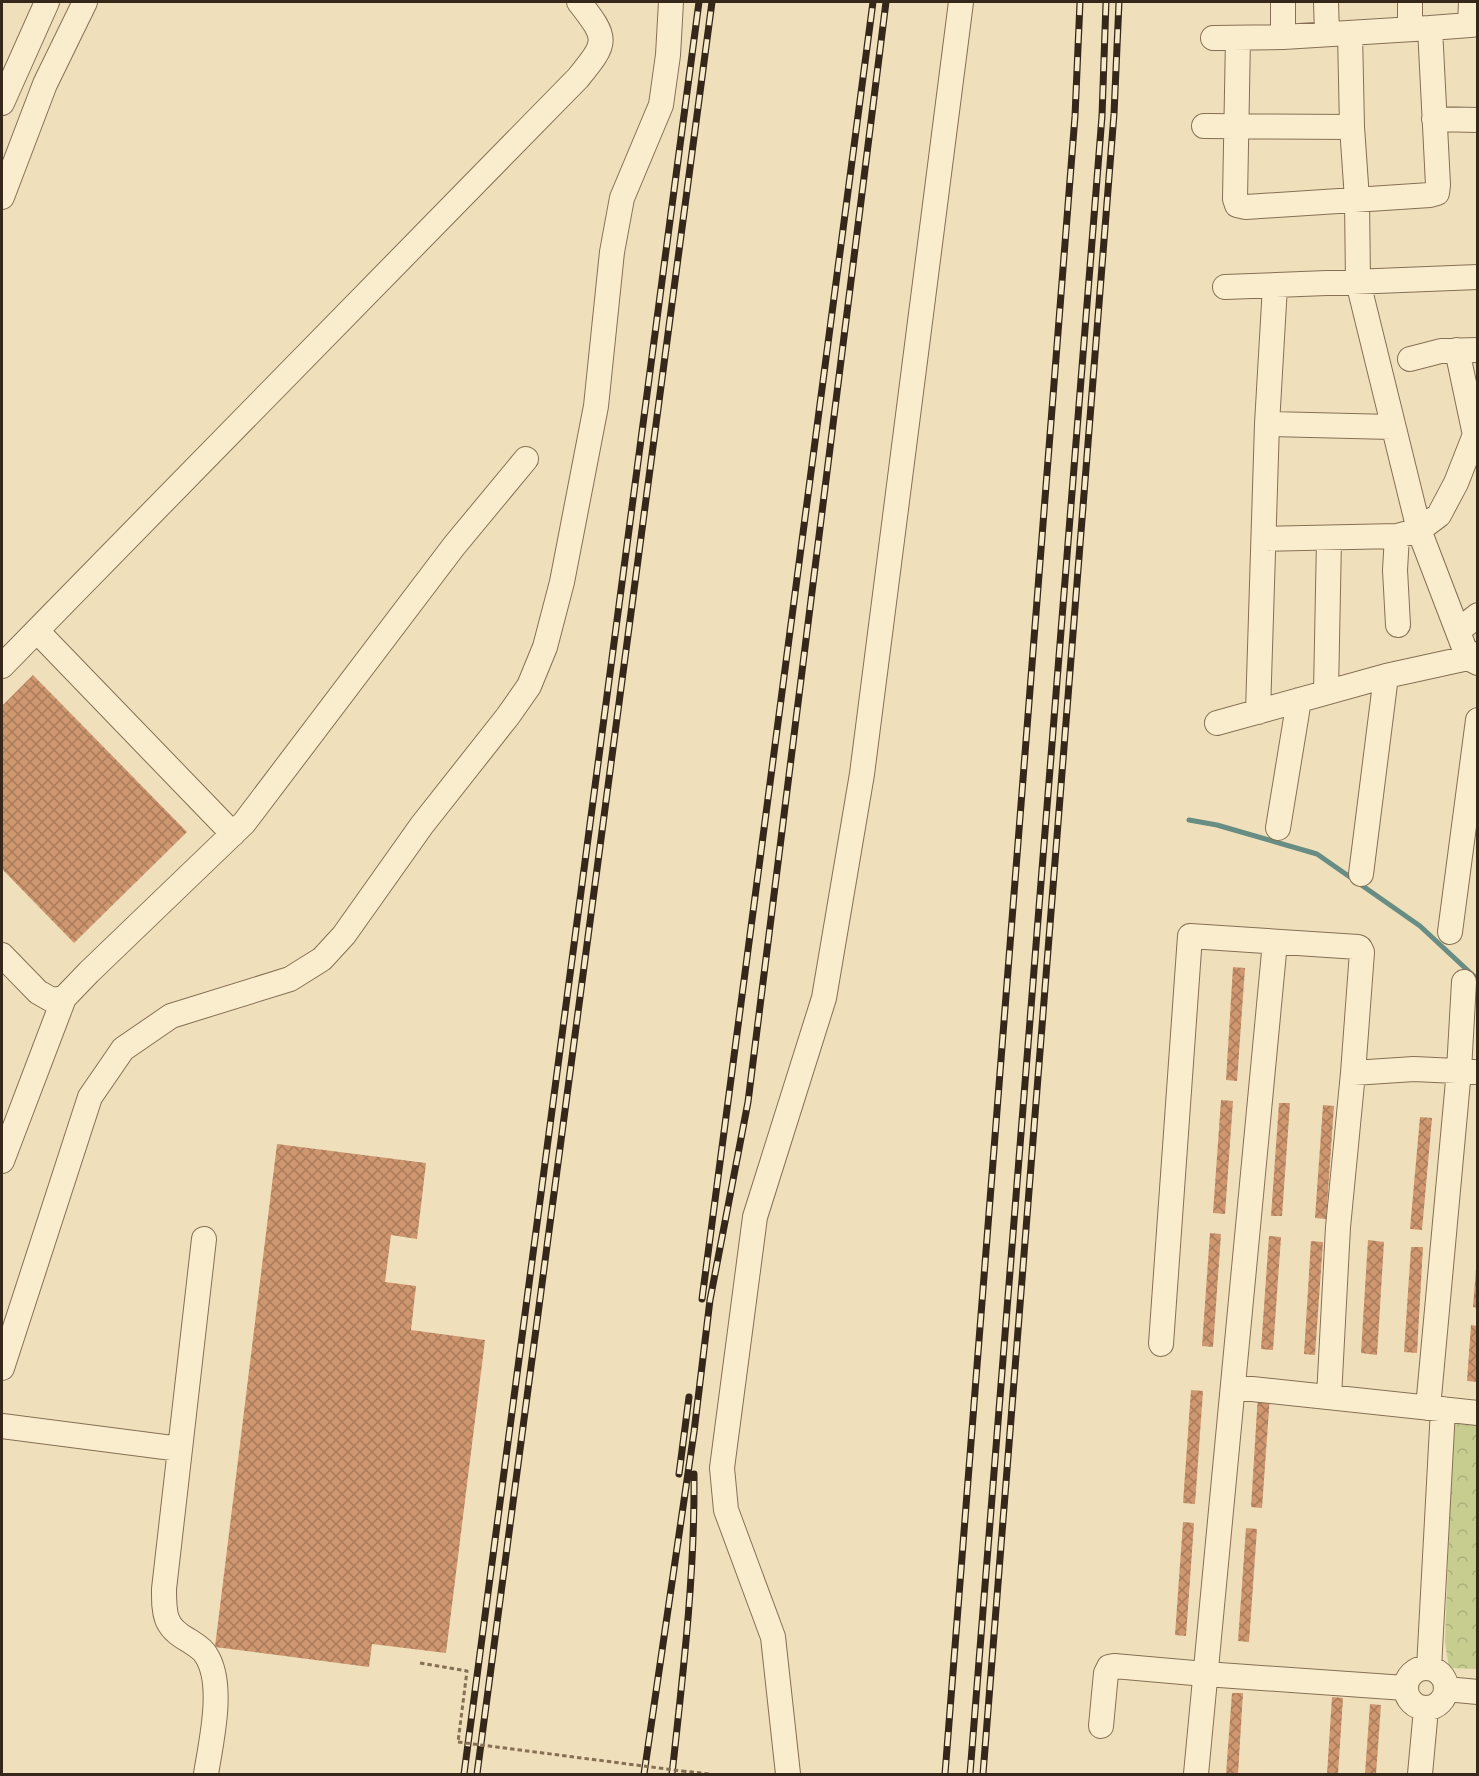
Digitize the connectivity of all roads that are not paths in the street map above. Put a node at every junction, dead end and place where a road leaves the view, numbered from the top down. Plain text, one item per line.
1 (47, 2) edge
2 (85, 2) edge
3 (579, 2) edge
4 (671, 2) edge
5 (961, 2) edge
6 (1283, 2) edge
7 (1326, 2) edge
8 (1410, 2) edge
9 (1473, 17) edge
10 (1420, 28) junction
11 (1338, 33) junction
12 (1283, 37) junction
13 (1213, 38) dead end
14 (1238, 38) junction
15 (2, 103) edge
16 (1434, 119) junction
17 (1478, 120) edge
18 (1204, 126) dead end
19 (1236, 127) junction
20 (1352, 127) junction
21 (2, 197) edge
22 (1357, 199) junction
23 (1478, 277) edge
24 (1358, 282) junction
25 (1275, 286) junction
26 (1225, 287) dead end
27 (1467, 350) edge
28 (1410, 358) dead end
29 (1267, 424) junction
30 (1392, 427) junction
31 (1476, 431) edge
32 (526, 459) dead end
33 (1408, 533) junction
34 (1263, 539) junction
35 (1329, 539) junction
36 (1478, 615) edge
37 (1398, 625) dead end
38 (37, 631) junction
39 (1468, 649) edge
40 (2, 666) edge
41 (1386, 676) junction
42 (1327, 688) junction
43 (1299, 700) junction
44 (1259, 704) junction
45 (1478, 720) edge
46 (1217, 723) dead end
47 (1278, 828) dead end
48 (233, 834) junction
49 (1361, 874) dead end
50 (1450, 932) dead end
51 (1275, 942) junction
52 (2, 955) edge
53 (1464, 982) dead end
54 (64, 998) junction
55 (1468, 1071) edge
56 (1353, 1073) junction
57 (2, 1161) edge
58 (204, 1239) dead end
59 (1161, 1344) dead end
60 (2, 1368) edge
61 (1233, 1387) junction
62 (1329, 1397) junction
63 (1436, 1408) junction
64 (1478, 1413) edge
65 (2, 1425) edge
66 (180, 1449) junction
67 (1429, 1668) junction
68 (1205, 1674) junction
69 (1405, 1688) junction
70 (1446, 1689) junction
71 (1478, 1692) edge
72 (1426, 1709) junction
73 (1101, 1726) dead end
74 (206, 1774) edge
75 (788, 1774) edge
76 (1196, 1774) edge
77 (1420, 1774) edge

1 - 15 street
2 - 21 street
3 - 38 street
4 - 60 street
5 - 75 street
6 - 12 street
7 - 11 street
8 - 10 street
9 - 10 street
10 - 11 street
10 - 16 street
11 - 12 street
11 - 20 street
12 - 14 street
13 - 14 street
14 - 19 street
16 - 17 street
16 - 22 street
18 - 19 street
19 - 20 street
19 - 22 street
20 - 22 street
22 - 24 street
23 - 24 street
24 - 25 street
24 - 30 street
25 - 26 street
25 - 29 street
27 - 28 street
27 - 31 street
29 - 30 street
29 - 34 street
30 - 33 street
31 - 33 street
32 - 48 street
33 - 35 street
33 - 37 street
33 - 39 street
34 - 35 street
34 - 44 street
35 - 42 street
36 - 39 street
38 - 40 street
38 - 48 street
39 - 41 street
41 - 42 street
41 - 49 street
42 - 43 street
43 - 44 street
43 - 47 street
44 - 46 street
45 - 50 street
48 - 54 street
51 - 56 street
51 - 59 street
51 - 61 street
52 - 54 street
53 - 55 street
54 - 57 street
55 - 56 street
55 - 63 street
56 - 62 street
58 - 66 street
61 - 62 street
61 - 68 street
62 - 63 street
63 - 64 street
63 - 67 street
65 - 66 street
66 - 74 street
67 - 69 street
67 - 70 street
68 - 69 street
68 - 73 street
68 - 76 street
69 - 72 street
70 - 71 street
70 - 72 street
72 - 77 street

